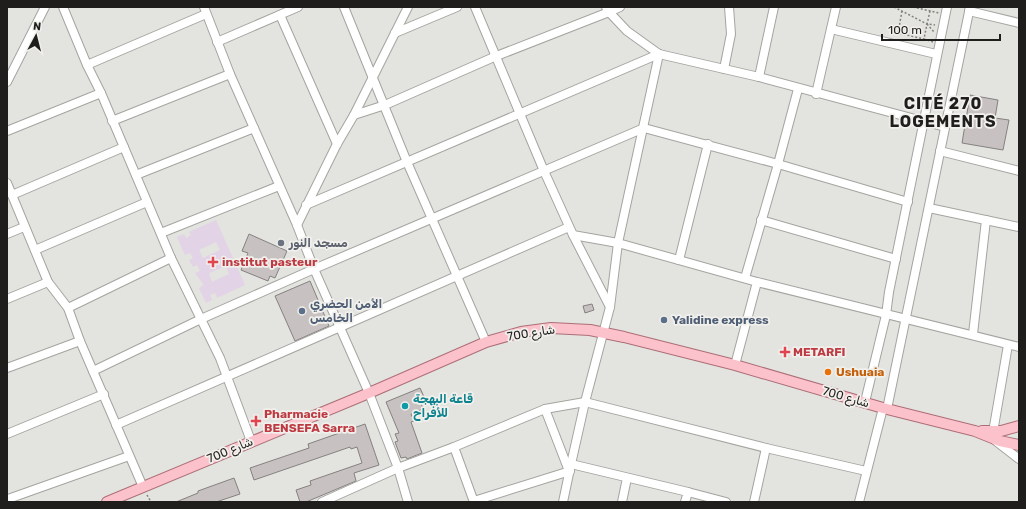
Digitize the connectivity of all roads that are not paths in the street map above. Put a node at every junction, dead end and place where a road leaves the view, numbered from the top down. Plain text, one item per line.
1 (45, 7) edge
2 (64, 7) edge
3 (298, 7) edge
4 (344, 7) edge
5 (408, 7) edge
6 (457, 7) edge
7 (475, 7) edge
8 (620, 7) edge
9 (729, 7) edge
10 (774, 7) edge
11 (836, 7) edge
12 (608, 9) edge
13 (970, 9) edge
14 (205, 10) edge
15 (946, 10) edge
16 (280, 15) junction
17 (1019, 23) edge
18 (831, 29) junction
19 (395, 33) junction
20 (217, 42) junction
21 (659, 54) junction
22 (936, 54) junction
23 (494, 57) junction
24 (88, 65) junction
25 (724, 69) junction
26 (230, 74) junction
27 (373, 75) junction
28 (759, 77) junction
29 (7, 82) edge
30 (798, 89) junction
31 (101, 93) junction
32 (816, 94) junction
33 (386, 105) junction
34 (520, 114) junction
35 (354, 115) junction
36 (112, 121) junction
37 (923, 121) junction
38 (945, 127) junction
39 (254, 128) junction
40 (644, 128) junction
41 (7, 131) edge
42 (337, 144) junction
43 (708, 144) junction
44 (124, 147) junction
45 (940, 152) junction
46 (408, 162) junction
47 (778, 164) junction
48 (544, 171) junction
49 (1019, 171) edge
50 (136, 176) junction
51 (7, 183) edge
52 (279, 186) junction
53 (12, 195) junction
54 (147, 202) junction
55 (908, 202) junction
56 (306, 205) junction
57 (929, 208) junction
58 (433, 218) junction
59 (761, 220) junction
60 (986, 220) junction
61 (297, 225) junction
62 (24, 227) junction
63 (1019, 227) edge
64 (571, 231) junction
65 (161, 233) junction
66 (7, 234) edge
67 (618, 243) junction
68 (36, 250) junction
69 (171, 258) junction
70 (896, 259) junction
71 (679, 260) junction
72 (314, 269) junction
73 (457, 275) junction
74 (745, 278) junction
75 (48, 282) junction
76 (757, 282) junction
77 (7, 299) edge
78 (610, 307) junction
79 (68, 308) junction
80 (886, 315) junction
81 (201, 319) junction
82 (907, 319) junction
83 (339, 327) junction
84 (604, 332) junction
85 (972, 334) junction
86 (80, 341) junction
87 (486, 342) junction
88 (1008, 345) junction
89 (1019, 347) edge
90 (735, 365) junction
91 (7, 368) edge
92 (93, 371) junction
93 (228, 378) junction
94 (369, 392) junction
95 (104, 394) junction
96 (585, 402) junction
97 (865, 402) junction
98 (885, 408) junction
99 (545, 409) junction
100 (116, 425) junction
101 (1019, 426) edge
102 (7, 434) edge
103 (992, 435) junction
104 (251, 441) junction
105 (1019, 445) edge
106 (454, 447) junction
107 (766, 448) junction
108 (129, 456) junction
109 (1019, 458) edge
110 (398, 468) junction
111 (570, 468) junction
112 (866, 471) junction
113 (627, 478) junction
114 (143, 487) junction
115 (688, 492) junction
116 (9, 499) edge
117 (107, 502) edge
118 (322, 502) edge
119 (408, 502) edge
120 (474, 502) edge
121 (563, 502) edge
122 (622, 502) edge
123 (685, 502) edge
124 (726, 502) edge
125 (754, 502) edge
126 (859, 502) edge

1 - 29 street
2 - 24 street
3 - 16 street
4 - 27 street
5 - 19 street
6 - 19 street
7 - 23 street
8 - 12 street
9 - 25 street
10 - 28 street
11 - 18 street
12 - 21 street
12 - 23 street
13 - 17 street
13 - 38 street
14 - 20 street
14 - 24 street
15 - 22 street
16 - 20 street
16 - 42 street
18 - 22 street
18 - 32 street
19 - 27 street
20 - 26 street
21 - 25 street
21 - 34 street
21 - 40 street
22 - 37 street
23 - 33 street
23 - 34 street
24 - 31 street
25 - 28 street
26 - 36 street
26 - 39 street
27 - 33 street
27 - 35 street
28 - 30 street
30 - 32 street
30 - 47 street
31 - 36 street
31 - 41 street
32 - 37 street
33 - 35 street
33 - 46 street
34 - 46 street
34 - 48 street
35 - 42 street
36 - 44 street
37 - 38 street
37 - 55 street
38 - 45 street
39 - 50 street
39 - 52 street
40 - 43 street
40 - 48 street
40 - 67 street
42 - 56 street
43 - 47 street
43 - 71 street
44 - 50 street
44 - 53 street
45 - 49 street
45 - 57 street
46 - 56 street
46 - 58 street
47 - 55 street
47 - 59 street
48 - 58 street
48 - 64 street
50 - 54 street
51 - 53 street
52 - 61 street
52 - 65 street
53 - 62 street
54 - 65 street
54 - 68 street
55 - 70 street
56 - 61 street
57 - 60 street
57 - 82 street
58 - 72 street
58 - 73 street
59 - 70 street
59 - 74 street
60 - 63 street
60 - 85 street
61 - 72 street
62 - 66 street
62 - 68 street
64 - 67 street
64 - 73 street
64 - 78 street
65 - 69 street
67 - 71 street
67 - 78 street
68 - 75 street
69 - 79 street
69 - 81 street
70 - 80 street
71 - 74 street
72 - 81 street
72 - 83 street
73 - 83 street
73 - 87 street
74 - 76 street
75 - 77 street
75 - 79 street
76 - 80 street
76 - 90 street
78 - 84 street
79 - 86 street
80 - 82 street
80 - 97 street
81 - 92 street
81 - 93 street
82 - 85 street
82 - 98 street
83 - 93 street
83 - 94 street
84 - 87 main road, شارع 700
84 - 90 main road, شارع 700
84 - 96 street
85 - 88 street
86 - 91 street
86 - 92 street
87 - 94 main road, شارع 700
88 - 89 street
88 - 103 street
90 - 97 main road, شارع 700
92 - 95 street
93 - 100 street
93 - 104 street
94 - 104 main road, شارع 700
94 - 110 street
95 - 100 street
95 - 102 street
96 - 99 street
96 - 107 street
96 - 111 street
97 - 98 main road, شارع 700
98 - 103 main road, شارع 700
98 - 112 street
99 - 106 street
99 - 111 street
100 - 108 street
101 - 103 main road
103 - 105 main road
103 - 109 street
104 - 114 main road, شارع 700
106 - 110 street
106 - 120 street
107 - 112 street
107 - 125 street
108 - 114 street
108 - 116 street
110 - 118 street
110 - 119 street
111 - 113 street
111 - 120 street
111 - 121 street
112 - 126 street
113 - 115 street
113 - 122 street
114 - 117 main road, شارع 700
115 - 123 street
115 - 124 street

